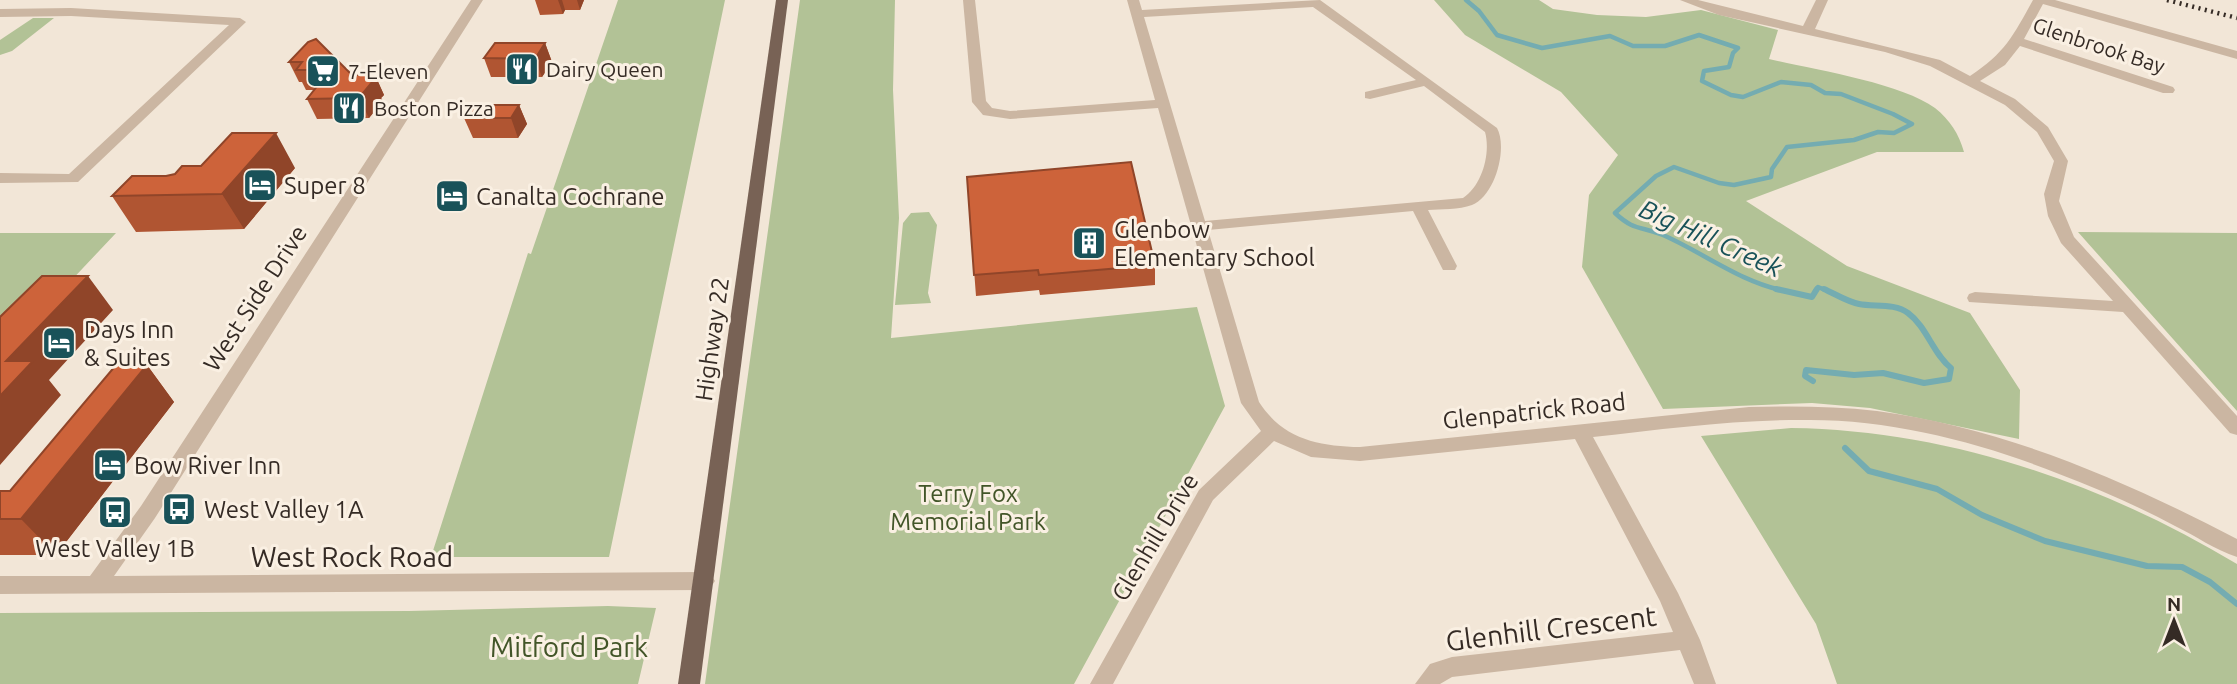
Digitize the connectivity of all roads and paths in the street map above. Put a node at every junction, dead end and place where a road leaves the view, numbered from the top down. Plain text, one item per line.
1 (477, 0) edge
2 (782, 0) edge
3 (969, 0) edge
4 (1686, 0) edge
5 (1822, 0) edge
6 (2040, 0) edge
7 (1315, 1) edge
8 (1135, 7) edge
9 (0, 13) edge
10 (1807, 31) junction
11 (2017, 41) junction
12 (2237, 55) edge
13 (1971, 81) junction
14 (1426, 82) junction
15 (2168, 90) dead end
16 (1370, 95) dead end
17 (1162, 104) junction
18 (0, 178) edge
19 (1419, 208) junction
20 (1198, 226) junction
21 (1449, 265) dead end
22 (1975, 298) dead end
23 (2128, 307) junction
24 (2237, 428) edge
25 (1580, 431) junction
26 (1272, 432) junction
27 (2237, 549) edge
28 (704, 581) junction
29 (0, 586) edge
30 (95, 586) junction
31 (1689, 640) junction
32 (689, 684) edge
33 (1101, 684) edge
34 (1426, 684) edge
35 (1705, 684) edge

1 - 30 street, West Side Drive
2 - 28 main road, Highway 22
3 - 17 street
4 - 10 street
5 - 10 street
6 - 11 street
6 - 12 street
7 - 8 street
7 - 14 street
8 - 17 street, Glenpatrick Road
9 - 18 street
10 - 13 street
11 - 13 street
11 - 15 street, Glenbrook Bay
13 - 23 street
14 - 16 street
14 - 19 street
17 - 20 street, Glenpatrick Road
19 - 20 street
19 - 21 street
20 - 26 street, Glenpatrick Road
22 - 23 street
23 - 24 street
25 - 26 street, Glenpatrick Road
25 - 27 street, Glenpatrick Road
25 - 31 street
26 - 33 street, Glenhill Drive
28 - 30 street, West Rock Road
28 - 32 main road, Highway 22
29 - 30 street, West Rock Road
31 - 34 street, Glenhill Crescent
31 - 35 street

